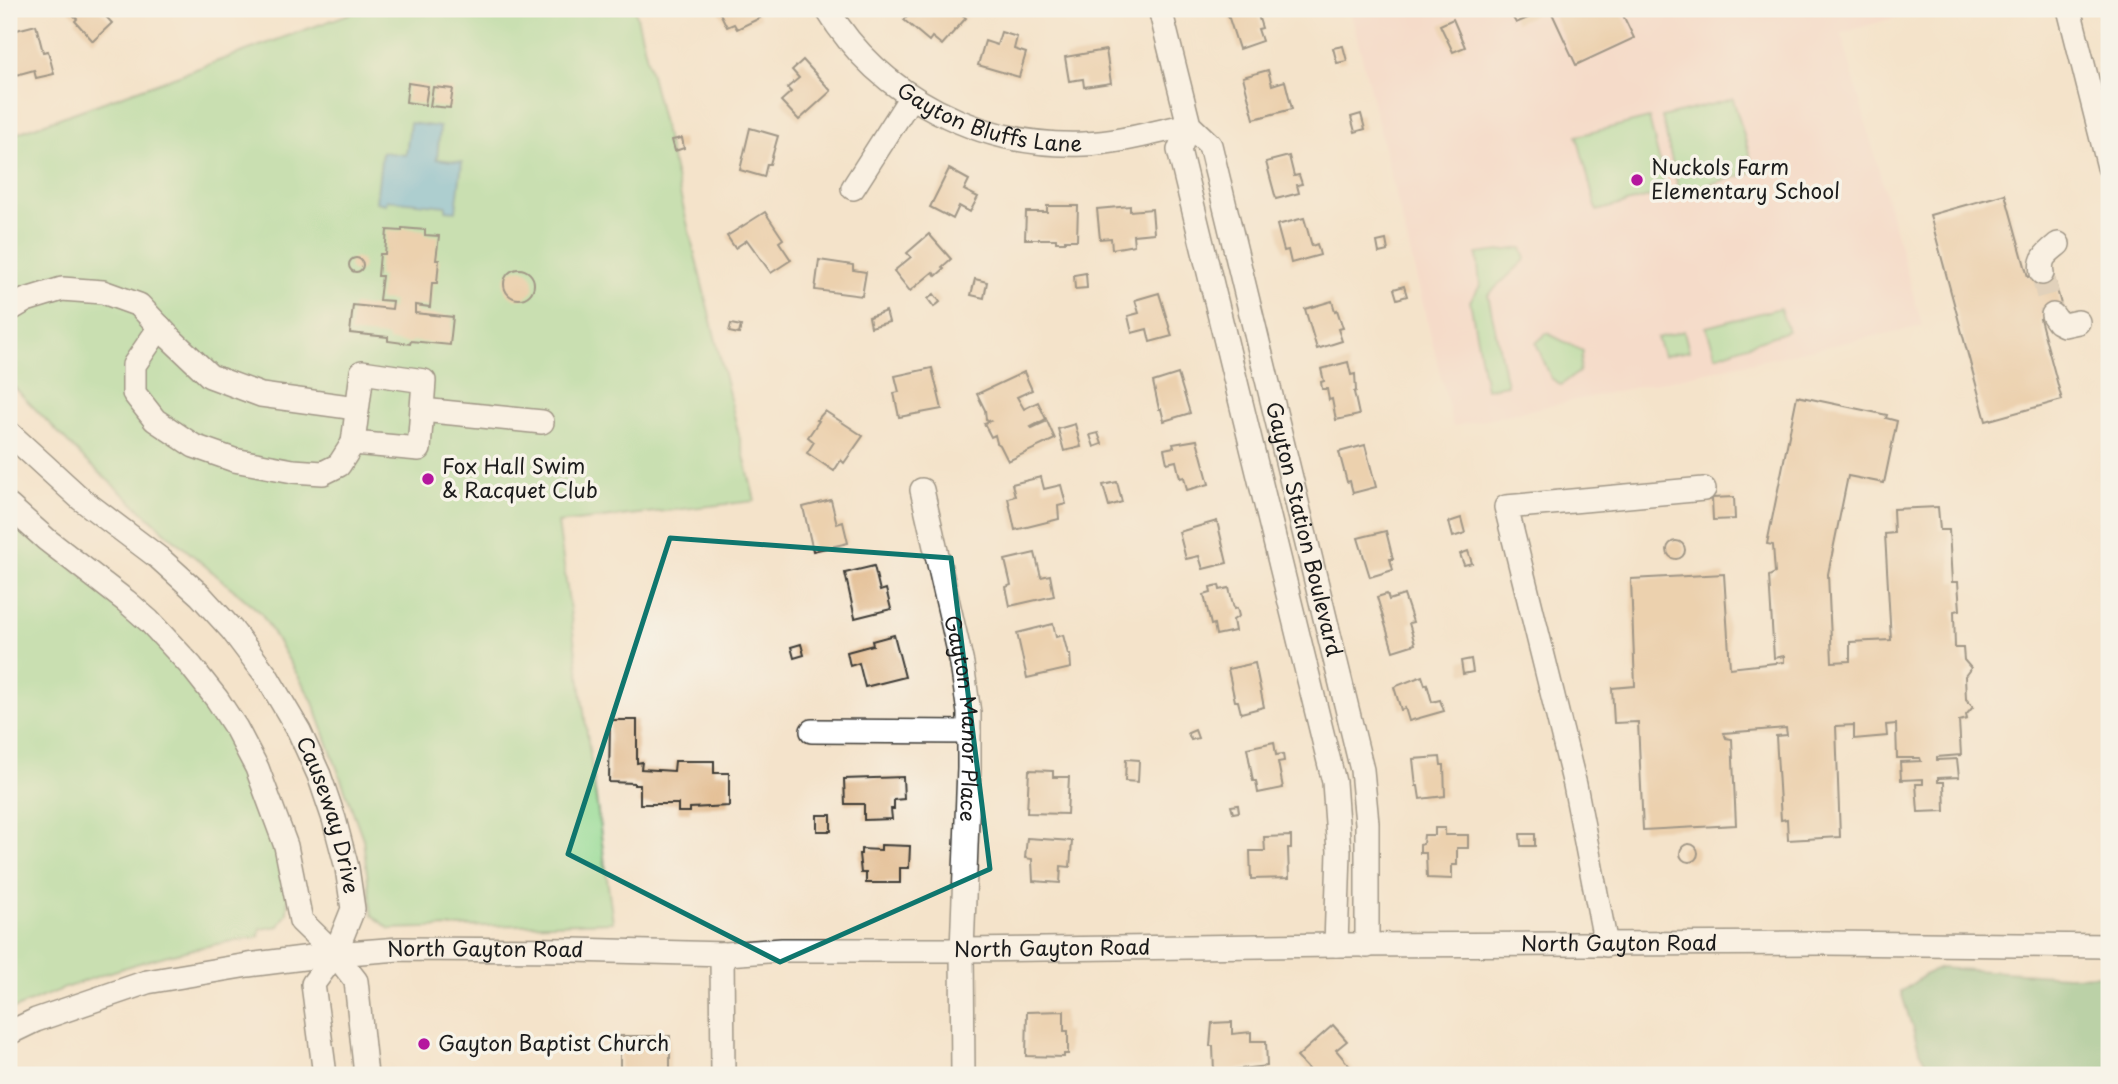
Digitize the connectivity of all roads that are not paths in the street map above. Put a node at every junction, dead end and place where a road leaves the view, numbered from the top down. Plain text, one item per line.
1 (827, 9) edge
2 (1160, 9) edge
3 (2069, 9) edge
4 (911, 97) junction
5 (1189, 125) junction
6 (2109, 167) edge
7 (853, 188) dead end
8 (2057, 244) dead end
9 (2042, 273) tunnel mouth
10 (9, 310) edge
11 (2053, 315) dead end
12 (2078, 322) dead end
13 (160, 327) junction
14 (356, 408) junction
15 (422, 410) junction
16 (542, 422) dead end
17 (9, 433) edge
18 (353, 443) junction
19 (1704, 489) dead end
20 (922, 490) dead end
21 (9, 506) edge
22 (812, 731) dead end
23 (969, 732) junction
24 (1606, 944) junction
25 (1336, 945) junction
26 (1367, 946) junction
27 (2109, 946) edge
28 (962, 950) junction
29 (335, 954) junction
30 (722, 954) junction
31 (9, 1033) edge
32 (325, 1075) edge
33 (366, 1075) edge
34 (723, 1075) edge
35 (963, 1075) edge

1 - 4 street, Gayton Bluffs Lane
2 - 5 street, Gayton Station Boulevard
3 - 6 street
4 - 5 street, Gayton Bluffs Lane
4 - 7 street
5 - 25 street, Gayton Station Boulevard
5 - 26 street, Gayton Station Boulevard
8 - 9 street
10 - 13 street
11 - 12 street
13 - 14 street
13 - 18 street
14 - 15 street
14 - 18 street
15 - 16 street
15 - 18 street
17 - 29 street, Causeway Drive
19 - 24 street
20 - 23 street, Gayton Manor Place
21 - 29 street
22 - 23 street
23 - 28 street, Gayton Manor Place
24 - 26 street, North Gayton Road
24 - 27 street, North Gayton Road
25 - 26 street, North Gayton Road
25 - 28 street, North Gayton Road
28 - 30 street, North Gayton Road
28 - 35 street, Gayton Manor Place
29 - 30 street, North Gayton Road
29 - 31 street, North Gayton Road
29 - 32 street, Causeway Drive
29 - 33 street
30 - 34 street

